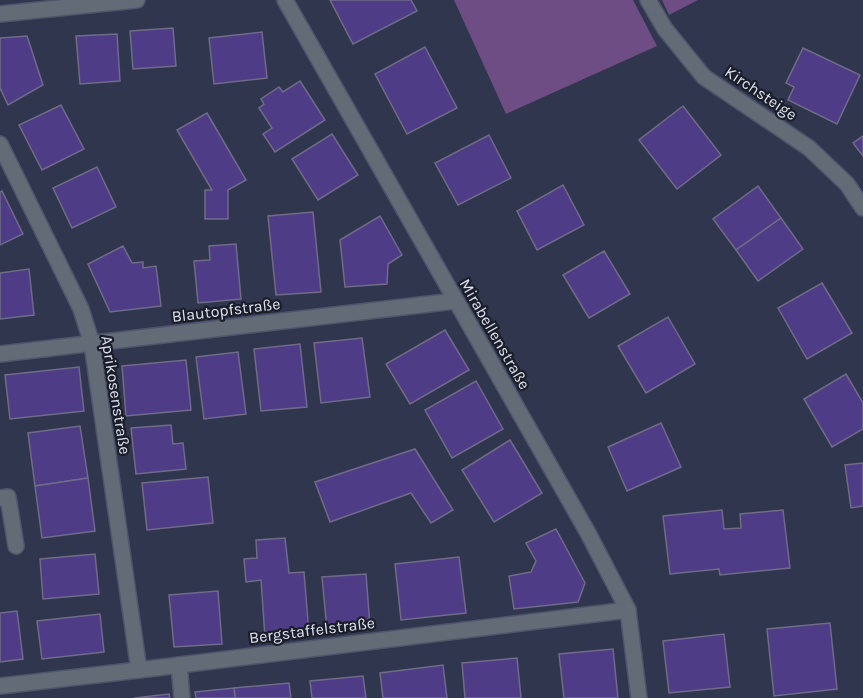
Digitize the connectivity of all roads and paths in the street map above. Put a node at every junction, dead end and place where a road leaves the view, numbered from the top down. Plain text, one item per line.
1 (137, 0) edge
2 (285, 0) edge
3 (648, 0) edge
4 (0, 14) edge
5 (0, 144) edge
6 (863, 208) edge
7 (455, 301) junction
8 (92, 344) junction
9 (0, 354) edge
10 (0, 498) edge
11 (16, 546) dead end
12 (628, 610) junction
13 (178, 665) junction
14 (139, 670) junction
15 (0, 686) edge
16 (182, 698) edge
17 (639, 698) edge

1 - 4 street
2 - 7 street, Mirabellenstraße
3 - 6 street, Kirchsteige
5 - 8 street, Aprikosenstraße
7 - 8 street, Blautopfstraße
7 - 12 street, Mirabellenstraße
8 - 9 street, Blautopfstraße
8 - 14 street, Aprikosenstraße
10 - 11 street
12 - 13 street, Bergstaffelstraße
12 - 17 street, Mirabellenstraße
13 - 14 street, Bergstaffelstraße
13 - 16 street
14 - 15 street, Bergstaffelstraße

